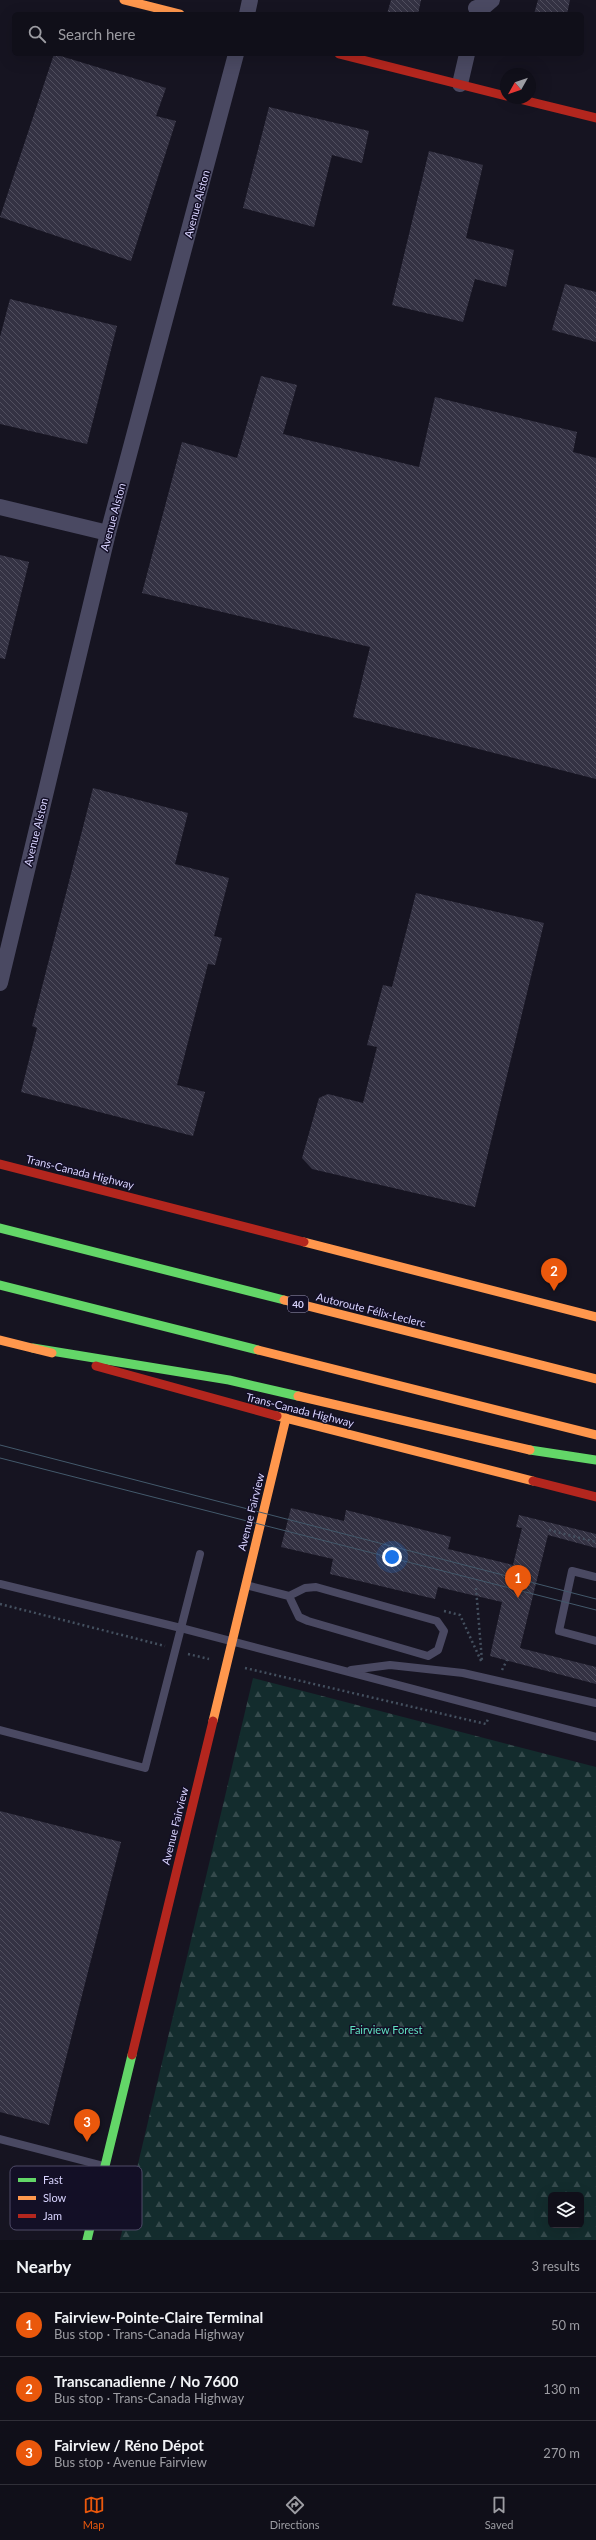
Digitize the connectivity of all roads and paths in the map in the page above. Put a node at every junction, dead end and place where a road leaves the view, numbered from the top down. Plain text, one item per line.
1 (124, 0) edge
2 (250, 0) edge
3 (492, 0) edge
4 (474, 7) edge
5 (172, 12) edge
6 (247, 12) edge
7 (235, 56) edge
8 (347, 56) edge
9 (467, 56) edge
10 (460, 84) junction
11 (500, 94) edge
12 (536, 103) edge
13 (596, 118) edge
14 (0, 507) edge
15 (108, 533) junction
16 (0, 983) edge
17 (0, 1164) edge
18 (0, 1228) edge
19 (0, 1285) edge
20 (596, 1317) edge
21 (0, 1340) edge
22 (33, 1348) junction
23 (596, 1379) edge
24 (286, 1418) junction
25 (596, 1435) edge
26 (596, 1460) edge
27 (596, 1497) edge
28 (548, 1530) dead end
29 (596, 1542) edge
30 (200, 1554) dead end
31 (596, 1576) edge
32 (0, 1584) edge
33 (246, 1584) junction
34 (476, 1588) dead end
35 (289, 1596) junction
36 (0, 1604) edge
37 (460, 1615) dead end
38 (181, 1628) junction
39 (596, 1641) edge
40 (232, 1642) junction
41 (166, 1646) dead end
42 (188, 1654) dead end
43 (205, 1658) dead end
44 (507, 1660) dead end
45 (252, 1670) dead end
46 (346, 1670) junction
47 (502, 1670) dead end
48 (596, 1703) edge
49 (486, 1724) dead end
50 (0, 1730) edge
51 (596, 1737) edge
52 (0, 2139) edge
53 (105, 2166) joint
54 (89, 2230) edge
55 (87, 2240) edge

1 - 5 main road
2 - 6 street
3 - 4 street
7 - 15 street, Avenue Alston
8 - 10 main road
9 - 10 street
10 - 11 main road
12 - 13 main road
14 - 15 street
15 - 16 street, Avenue Alston
17 - 20 main road, Trans-Canada Highway
18 - 23 main road, Autoroute Félix-Leclerc / 40
19 - 25 main road
21 - 22 main road, Trans-Canada Highway
22 - 24 main road, Trans-Canada Highway
22 - 26 main road
24 - 27 main road, Trans-Canada Highway
24 - 33 main road, Avenue Fairview
28 - 29 path
30 - 38 lane
31 - 39 lane
32 - 38 lane
33 - 35 lane
33 - 40 main road, Avenue Fairview
34 - 37 path
35 - 35 lane
36 - 41 path
38 - 40 lane
38 - 50 lane
40 - 46 lane
40 - 53 main road, Avenue Fairview
42 - 43 path
44 - 47 path
45 - 49 path
46 - 48 lane
46 - 51 lane
52 - 53 lane
54 - 55 main road, Avenue Fairview

